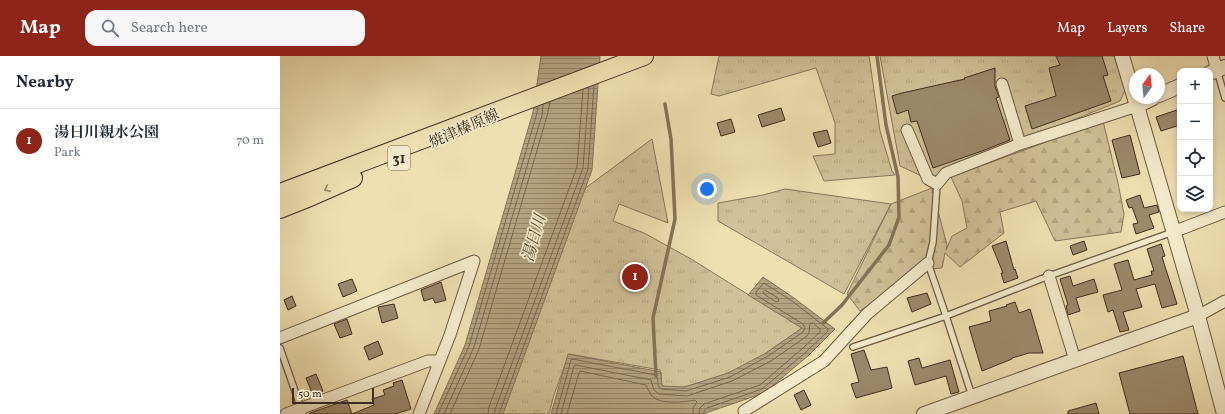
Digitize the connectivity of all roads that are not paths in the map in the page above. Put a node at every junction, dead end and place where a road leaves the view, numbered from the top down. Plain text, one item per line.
1 (644, 56) edge
2 (1122, 56) edge
3 (1212, 56) edge
4 (1217, 70) edge
5 (1002, 84) dead end
6 (1177, 87) edge
7 (1165, 93) edge
8 (1225, 98) edge
9 (1141, 104) edge
10 (516, 105) junction
11 (1137, 106) junction
12 (907, 130) dead end
13 (1020, 144) junction
14 (937, 184) junction
15 (280, 193) edge
16 (280, 209) edge
17 (1225, 212) edge
18 (1172, 232) junction
19 (928, 263) junction
20 (1050, 276) junction
21 (1225, 301) edge
22 (946, 316) junction
23 (1198, 316) junction
24 (280, 338) edge
25 (853, 347) dead end
26 (280, 348) edge
27 (1075, 360) junction
28 (440, 361) junction
29 (972, 397) junction
30 (302, 411) edge
31 (744, 411) dead end
32 (286, 414) edge
33 (419, 414) edge
34 (924, 414) edge
35 (1224, 414) edge

1 - 10 main road, 焼津榛原線 / 31
2 - 11 street
3 - 4 street
4 - 8 lane
5 - 13 street
6 - 7 street
9 - 11 street
10 - 15 main road, 焼津榛原線 / 31
10 -> 16 main road, 焼津榛原線 / 31
11 - 13 street
11 - 18 street
12 - 14 street
13 - 14 street
14 - 19 lane
17 - 18 street
18 - 20 lane
18 - 23 street
19 - 22 lane
19 - 31 street
20 - 22 lane
20 - 27 street
21 - 23 street
22 - 25 lane
22 - 29 lane
23 - 27 street
23 - 35 street
24 - 28 street
26 - 30 lane
27 - 29 street
28 - 30 street
28 - 33 street
29 - 34 street
30 - 32 street

